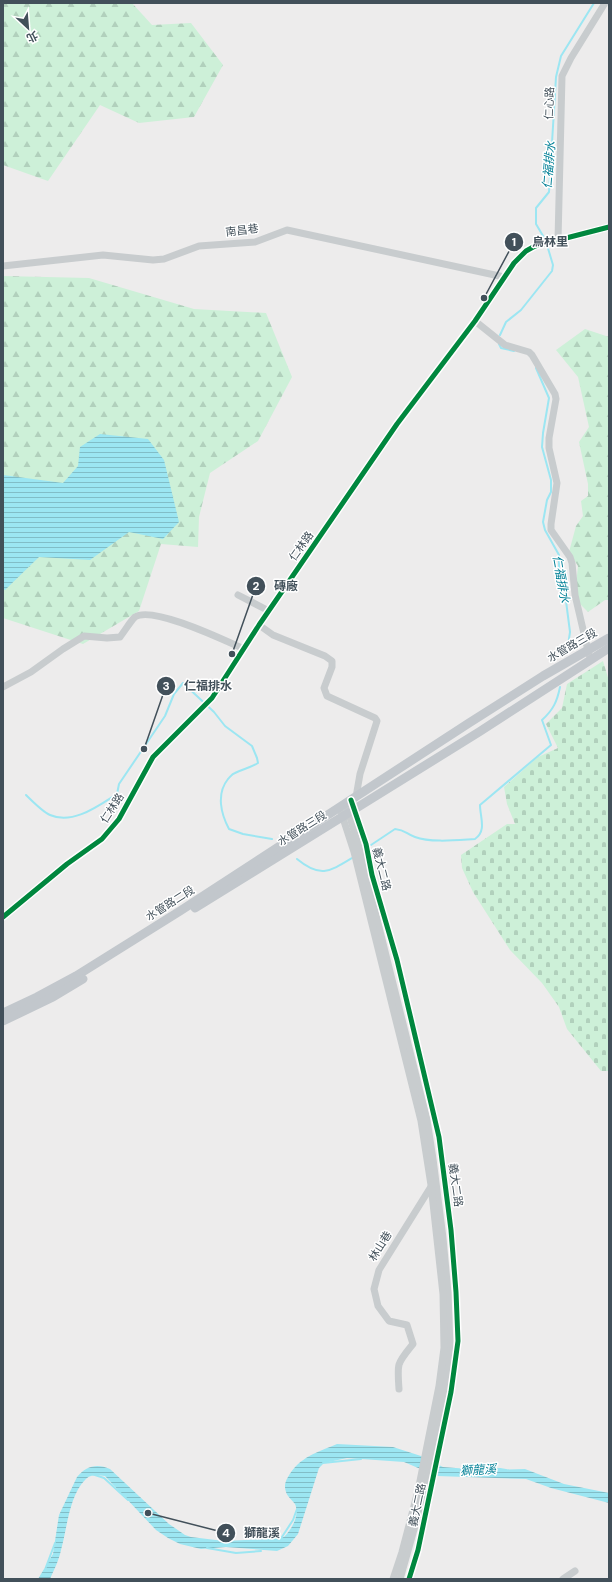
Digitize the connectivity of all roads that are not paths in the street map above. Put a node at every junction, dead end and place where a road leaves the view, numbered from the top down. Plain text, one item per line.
1 (605, 3) edge
2 (609, 227) edge
3 (554, 241) junction
4 (3, 266) edge
5 (504, 277) junction
6 (475, 321) junction
7 (238, 595) dead end
8 (268, 610) junction
9 (259, 624) junction
10 (609, 638) edge
11 (609, 648) edge
12 (244, 649) junction
13 (587, 650) junction
14 (590, 660) junction
15 (3, 688) edge
16 (348, 802) junction
17 (349, 813) junction
18 (3, 917) edge
19 (3, 1013) edge
20 (3, 1021) edge
21 (445, 1180) junction
22 (434, 1185) junction
23 (399, 1388) dead end
24 (444, 1392) junction
25 (424, 1493) junction
26 (575, 1571) dead end
27 (393, 1579) edge
28 (400, 1579) edge
29 (409, 1579) edge
30 (563, 1579) edge

1 - 3 street, 仁心路
2 - 3 street, 仁林路
3 - 5 street, 仁林路
4 - 5 street, 南昌巷
5 - 6 street, 仁林路
6 - 8 street, 仁林路
6 - 13 street
7 - 8 street
8 - 9 street, 仁林路
9 - 12 street, 仁林路
9 - 16 street
10 - 13 main road, 水管路三段
11 - 14 main road, 水管路三段
12 - 15 street
12 - 18 street, 仁林路
13 - 14 street
13 - 16 main road, 水管路三段
14 - 17 main road, 水管路三段
16 - 17 street, 義大二路
16 - 19 main road, 水管路二段
17 - 20 main road, 水管路三段
17 - 21 street, 義大二路
17 - 22 street, 義大二路
21 - 22 street
21 - 24 street, 義大二路
22 - 23 street, 林山巷
22 - 24 street, 義大二路
24 - 25 street, 義大二路
25 - 27 street, 義大二路
25 - 28 street, 義大二路
25 - 29 street, 義大二路
26 - 30 street

